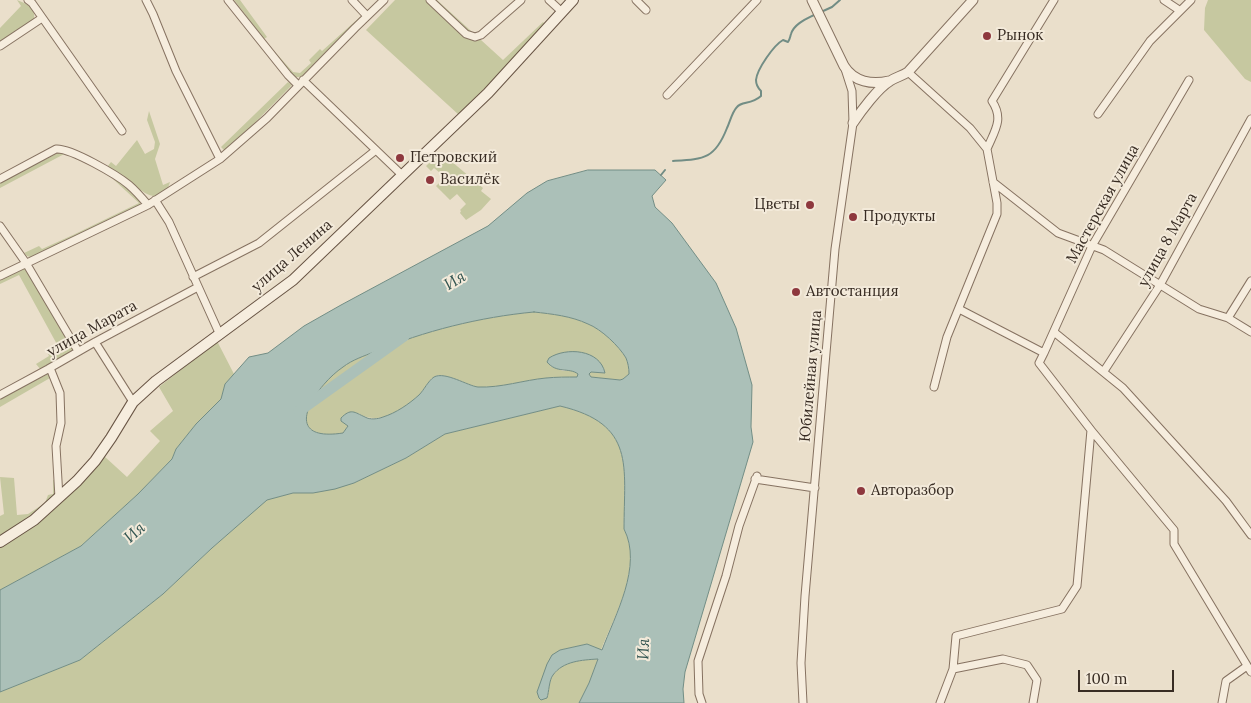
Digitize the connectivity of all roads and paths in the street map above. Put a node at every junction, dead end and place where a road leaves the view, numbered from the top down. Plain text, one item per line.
1 (28, 0) edge
2 (146, 0) edge
3 (228, 0) edge
4 (352, 0) edge
5 (384, 0) edge
6 (430, 0) edge
7 (521, 0) edge
8 (549, 0) edge
9 (573, 0) edge
10 (636, 0) edge
11 (757, 0) edge
12 (812, 0) edge
13 (973, 0) edge
14 (1054, 0) edge
15 (1164, 0) edge
16 (1191, 0) edge
17 (646, 10) dead end
18 (1179, 10) junction
19 (562, 12) junction
20 (367, 16) junction
21 (42, 18) junction
22 (0, 46) edge
23 (844, 66) junction
24 (908, 72) junction
25 (1189, 80) dead end
26 (890, 81) junction
27 (300, 83) junction
28 (667, 95) dead end
29 (1098, 114) dead end
30 (1251, 119) edge
31 (852, 123) junction
32 (122, 131) dead end
33 (987, 149) junction
34 (376, 150) junction
35 (220, 159) junction
36 (402, 175) junction
37 (0, 179) edge
38 (993, 182) junction
39 (155, 200) junction
40 (148, 205) junction
41 (0, 226) edge
42 (1092, 246) junction
43 (26, 262) junction
44 (0, 276) edge
45 (194, 277) junction
46 (1251, 281) edge
47 (1160, 285) junction
48 (198, 287) junction
49 (959, 309) junction
50 (1228, 318) junction
51 (1054, 332) junction
52 (1251, 332) edge
53 (220, 335) junction
54 (94, 342) junction
55 (78, 352) junction
56 (1044, 353) junction
57 (50, 368) junction
58 (1104, 370) junction
59 (934, 387) dead end
60 (0, 395) edge
61 (133, 402) junction
62 (1090, 430) junction
63 (815, 488) junction
64 (59, 498) junction
65 (1251, 535) edge
66 (0, 542) edge
67 (952, 669) junction
68 (1249, 669) edge
69 (702, 703) edge
70 (803, 703) edge
71 (940, 703) edge
72 (1033, 703) edge
73 (1222, 703) edge

1 - 21 street
2 - 35 street
3 - 27 street
4 - 20 street
5 - 20 street
6 - 7 street
8 - 19 street
9 - 19 main road, улица Ленина
10 - 17 street
11 - 28 street
12 - 23 street, Юбилейная улица
13 - 24 street
14 - 33 street
15 - 18 street
16 - 18 street
18 - 29 street
19 - 36 main road, улица Ленина
20 - 27 street
21 - 22 street
21 - 32 street
23 - 26 street
23 - 31 street, Юбилейная улица
24 - 26 street
24 - 33 street
25 - 42 street, Мастерская улица
26 - 31 street
27 - 34 street
27 - 35 street
30 - 47 street, улица 8 Марта
31 - 63 street, Юбилейная улица
33 - 38 street
34 - 36 street
34 - 45 street
35 - 39 street
36 - 53 main road, улица Ленина
37 - 40 street
38 - 42 street
38 - 49 street
39 - 40 street
39 - 45 street
40 - 43 street
41 - 43 street
42 - 47 street
42 - 51 street, Мастерская улица
43 - 44 street
43 - 55 street
45 - 48 street
46 - 50 street
47 - 50 street
47 - 58 street, улица 8 Марта
48 - 53 street
48 - 54 street, улица Марата
49 - 56 street
49 - 59 street
50 - 52 street
51 - 56 street, Мастерская улица
51 - 58 street
53 - 61 main road, улица Ленина
54 - 55 street, улица Марата
54 - 61 street
55 - 57 street, улица Марата
56 - 62 street
57 - 60 street, улица Марата
57 - 64 street
58 - 65 street
61 - 64 main road, улица Ленина
62 - 67 street
62 - 68 street
63 - 69 street
63 - 70 street, Юбилейная улица
64 - 66 main road, улица Ленина
67 - 71 street
67 - 72 street
68 - 73 street

